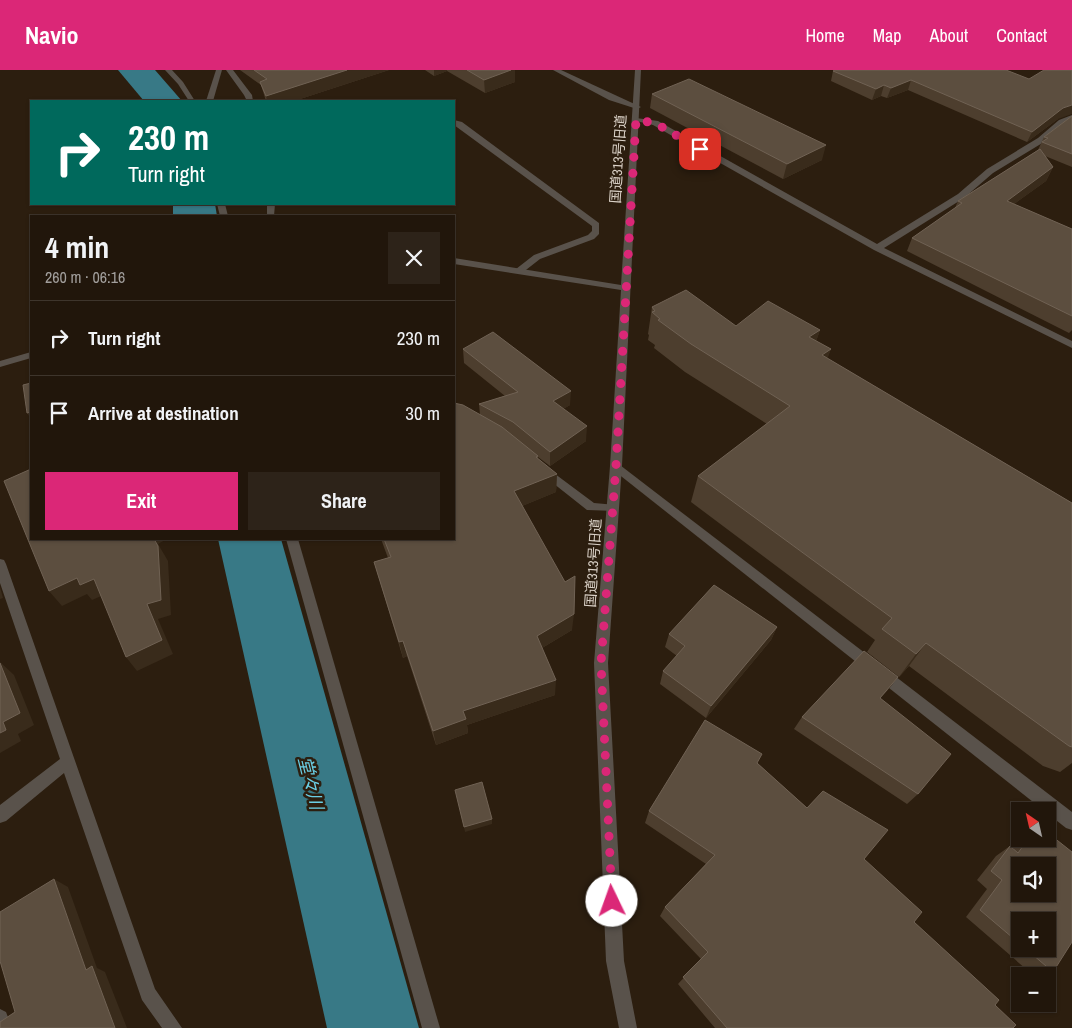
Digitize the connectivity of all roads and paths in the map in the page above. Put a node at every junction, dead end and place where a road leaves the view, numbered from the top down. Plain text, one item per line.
1 (168, 70) edge
2 (218, 70) edge
3 (229, 70) edge
4 (556, 70) edge
5 (638, 70) edge
6 (191, 100) edge
7 (208, 100) edge
8 (250, 100) edge
9 (637, 107) junction
10 (1072, 117) edge
11 (636, 120) junction
12 (455, 122) edge
13 (271, 205) edge
14 (271, 214) dead end
15 (877, 248) junction
16 (455, 261) edge
17 (519, 271) junction
18 (625, 288) junction
19 (1072, 345) edge
20 (30, 355) edge
21 (0, 364) edge
22 (530, 459) edge
23 (616, 466) junction
24 (612, 508) junction
25 (292, 540) edge
26 (0, 564) edge
27 (67, 762) junction
28 (0, 816) edge
29 (1072, 822) edge
30 (0, 1018) edge
31 (3, 1028) edge
32 (173, 1028) edge
33 (431, 1028) edge
34 (628, 1028) edge

1 - 6 street
2 - 7 street
3 - 8 street
4 - 9 street
5 - 9 street, 国道313号旧道
9 - 11 street, 国道313号旧道
10 - 15 street
11 - 15 street
11 - 18 street, 国道313号旧道
12 - 17 street
13 - 14 street
15 - 19 street
16 - 17 street
17 - 18 street
18 - 23 street, 国道313号旧道
20 - 21 street
22 - 24 street
23 - 24 street, 国道313号旧道
23 - 29 street
24 - 34 street, 国道313号旧道
25 - 33 street
26 - 27 street
27 - 28 street
27 - 32 street
30 - 31 street

